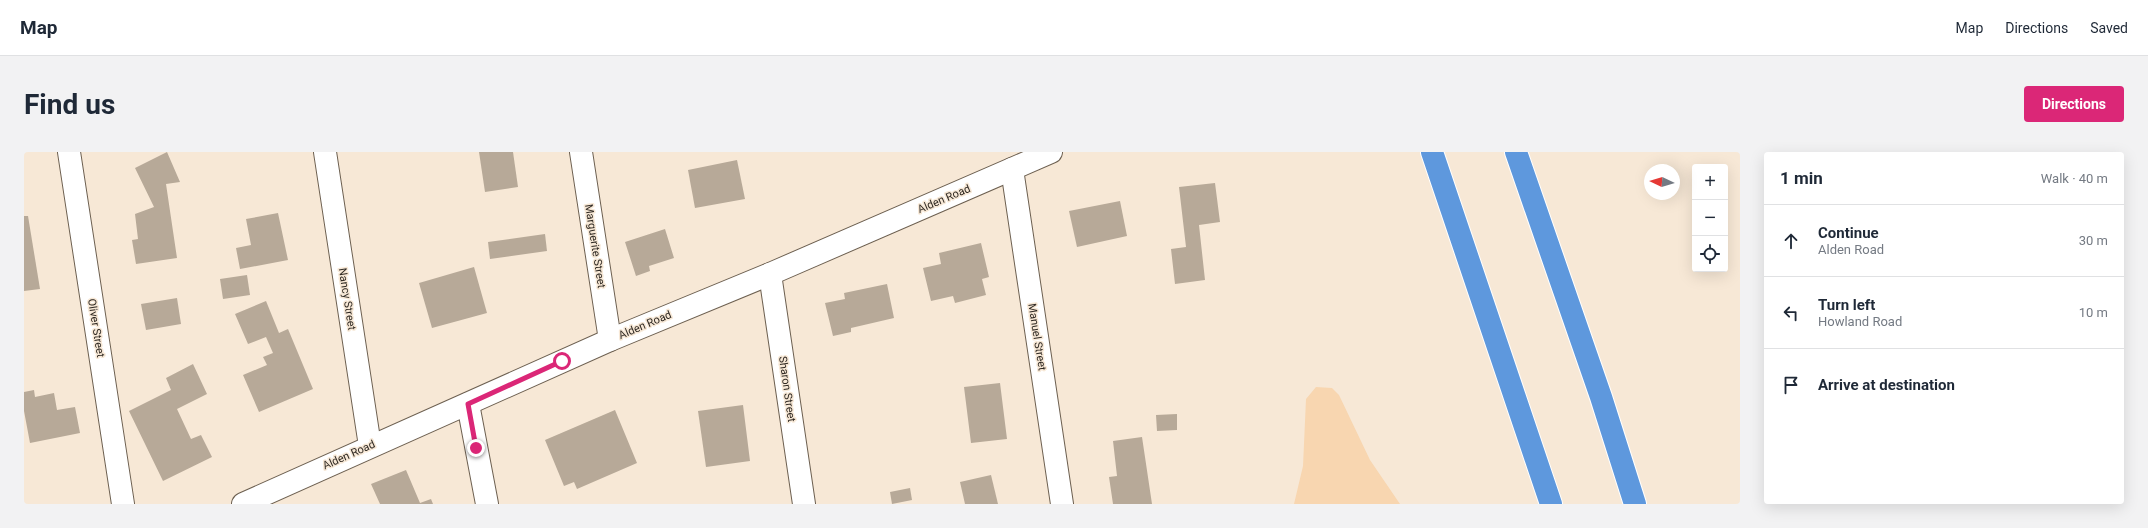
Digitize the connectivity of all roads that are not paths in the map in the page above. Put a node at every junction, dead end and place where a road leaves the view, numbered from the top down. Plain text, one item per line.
1 (69, 152) edge
2 (325, 152) edge
3 (581, 152) edge
4 (1051, 152) edge
5 (1432, 152) edge
6 (1516, 152) edge
7 (1012, 169) junction
8 (770, 274) junction
9 (610, 340) junction
10 (468, 404) junction
11 (370, 446) junction
12 (123, 504) edge
13 (243, 504) edge
14 (487, 504) edge
15 (804, 504) edge
16 (1062, 504) edge
17 (1551, 504) edge
18 (1636, 504) edge

1 - 12 street, Oliver Street
2 - 11 street, Nancy Street
3 - 9 street, Marguerite Street
4 - 7 street, Alden Road
5 - 17 highway
6 - 18 highway
7 - 8 street, Alden Road
7 - 16 street, Manuel Street
8 - 9 street, Alden Road
8 - 15 street, Sharon Street
9 - 10 street, Alden Road
10 - 11 street, Alden Road
10 - 14 street
11 - 13 street, Alden Road

